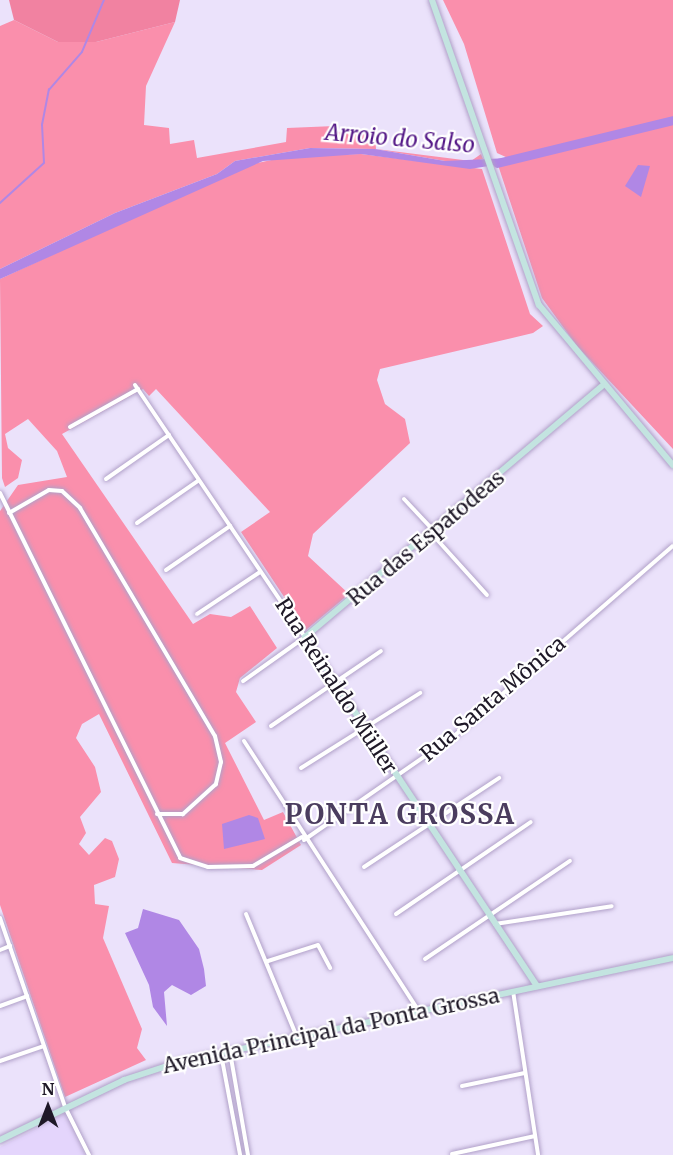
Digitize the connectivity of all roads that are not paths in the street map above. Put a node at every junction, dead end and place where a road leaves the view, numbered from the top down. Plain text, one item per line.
1 (432, 0) edge
2 (602, 386) junction
3 (70, 427) dead end
4 (169, 435) junction
5 (673, 465) edge
6 (106, 479) dead end
7 (199, 480) junction
8 (0, 493) edge
9 (404, 499) dead end
10 (9, 513) junction
11 (137, 522) dead end
12 (231, 526) junction
13 (433, 533) junction
14 (673, 546) edge
15 (166, 570) dead end
16 (260, 572) junction
17 (487, 595) dead end
18 (197, 614) dead end
19 (305, 637) junction
20 (381, 651) dead end
21 (243, 681) dead end
22 (335, 682) junction
23 (420, 693) dead end
24 (271, 726) dead end
25 (364, 728) junction
26 (244, 741) dead end
27 (301, 768) dead end
28 (396, 777) junction
29 (498, 778) dead end
30 (156, 814) junction
31 (531, 822) dead end
32 (429, 825) junction
33 (303, 838) junction
34 (570, 861) dead end
35 (364, 867) dead end
36 (459, 869) junction
37 (612, 906) dead end
38 (246, 914) dead end
39 (396, 914) dead end
40 (490, 916) junction
41 (0, 918) edge
42 (495, 924) junction
43 (10, 946) junction
44 (0, 950) edge
45 (673, 958) edge
46 (425, 959) dead end
47 (268, 961) junction
48 (330, 968) dead end
49 (537, 986) junction
50 (513, 991) junction
51 (27, 996) junction
52 (0, 1006) edge
53 (419, 1012) junction
54 (297, 1037) junction
55 (44, 1046) junction
56 (230, 1052) junction
57 (221, 1054) junction
58 (0, 1061) edge
59 (525, 1073) junction
60 (462, 1086) dead end
61 (65, 1107) junction
62 (535, 1136) junction
63 (0, 1140) edge
64 (452, 1154) edge
65 (89, 1155) edge
66 (240, 1155) edge
67 (248, 1155) edge
68 (538, 1155) edge

1 - 2 main road
2 - 5 main road
2 - 13 main road, Rua das Espatodeas
3 - 4 street, Rua Reinaldo Müller
4 - 6 street
4 - 7 street, Rua Reinaldo Müller
7 - 11 street
7 - 12 street, Rua Reinaldo Müller
8 - 10 street, Rua Santa Mônica
9 - 13 street
10 - 30 street, Rua Santa Mônica
10 - 30 street
12 - 15 street
12 - 16 street, Rua Reinaldo Müller
13 - 17 street
13 - 19 main road, Rua das Espatodeas
14 - 28 street, Rua Santa Mônica
16 - 18 street
16 - 19 street, Rua Reinaldo Müller
19 - 21 street, Rua das Espatodeas
19 - 22 main road, Rua Reinaldo Müller
20 - 22 street
22 - 24 street
22 - 25 main road, Rua Reinaldo Müller
23 - 25 street
25 - 27 street
25 - 28 main road, Rua Reinaldo Müller
26 - 33 street
28 - 32 main road, Rua Reinaldo Müller
28 - 33 street, Rua Santa Mônica
29 - 32 street
30 - 33 street, Rua Santa Mônica
31 - 36 street
32 - 35 street
32 - 36 main road, Rua Reinaldo Müller
33 - 53 street
34 - 40 street
36 - 39 street
36 - 40 main road, Rua Reinaldo Müller
37 - 42 street
38 - 47 street
40 - 42 main road, Rua Reinaldo Müller
40 - 46 street
41 - 43 street
42 - 49 main road, Rua Reinaldo Müller
43 - 44 street
43 - 51 street
45 - 49 main road, Avenida Principal da Ponta Grossa
47 - 48 street
47 - 54 street
49 - 50 main road, Avenida Principal da Ponta Grossa
50 - 53 main road, Avenida Principal da Ponta Grossa
50 - 59 street
51 - 52 street
51 - 55 street
53 - 54 main road, Avenida Principal da Ponta Grossa
54 - 56 main road, Avenida Principal da Ponta Grossa
55 - 58 street
55 - 61 street
56 - 57 main road, Avenida Principal da Ponta Grossa
56 - 67 street
57 - 61 main road, Avenida Principal da Ponta Grossa
57 - 66 street
59 - 60 street
59 - 62 street
61 - 63 main road, Avenida Principal da Ponta Grossa
61 - 65 street
62 - 64 street
62 - 68 street

